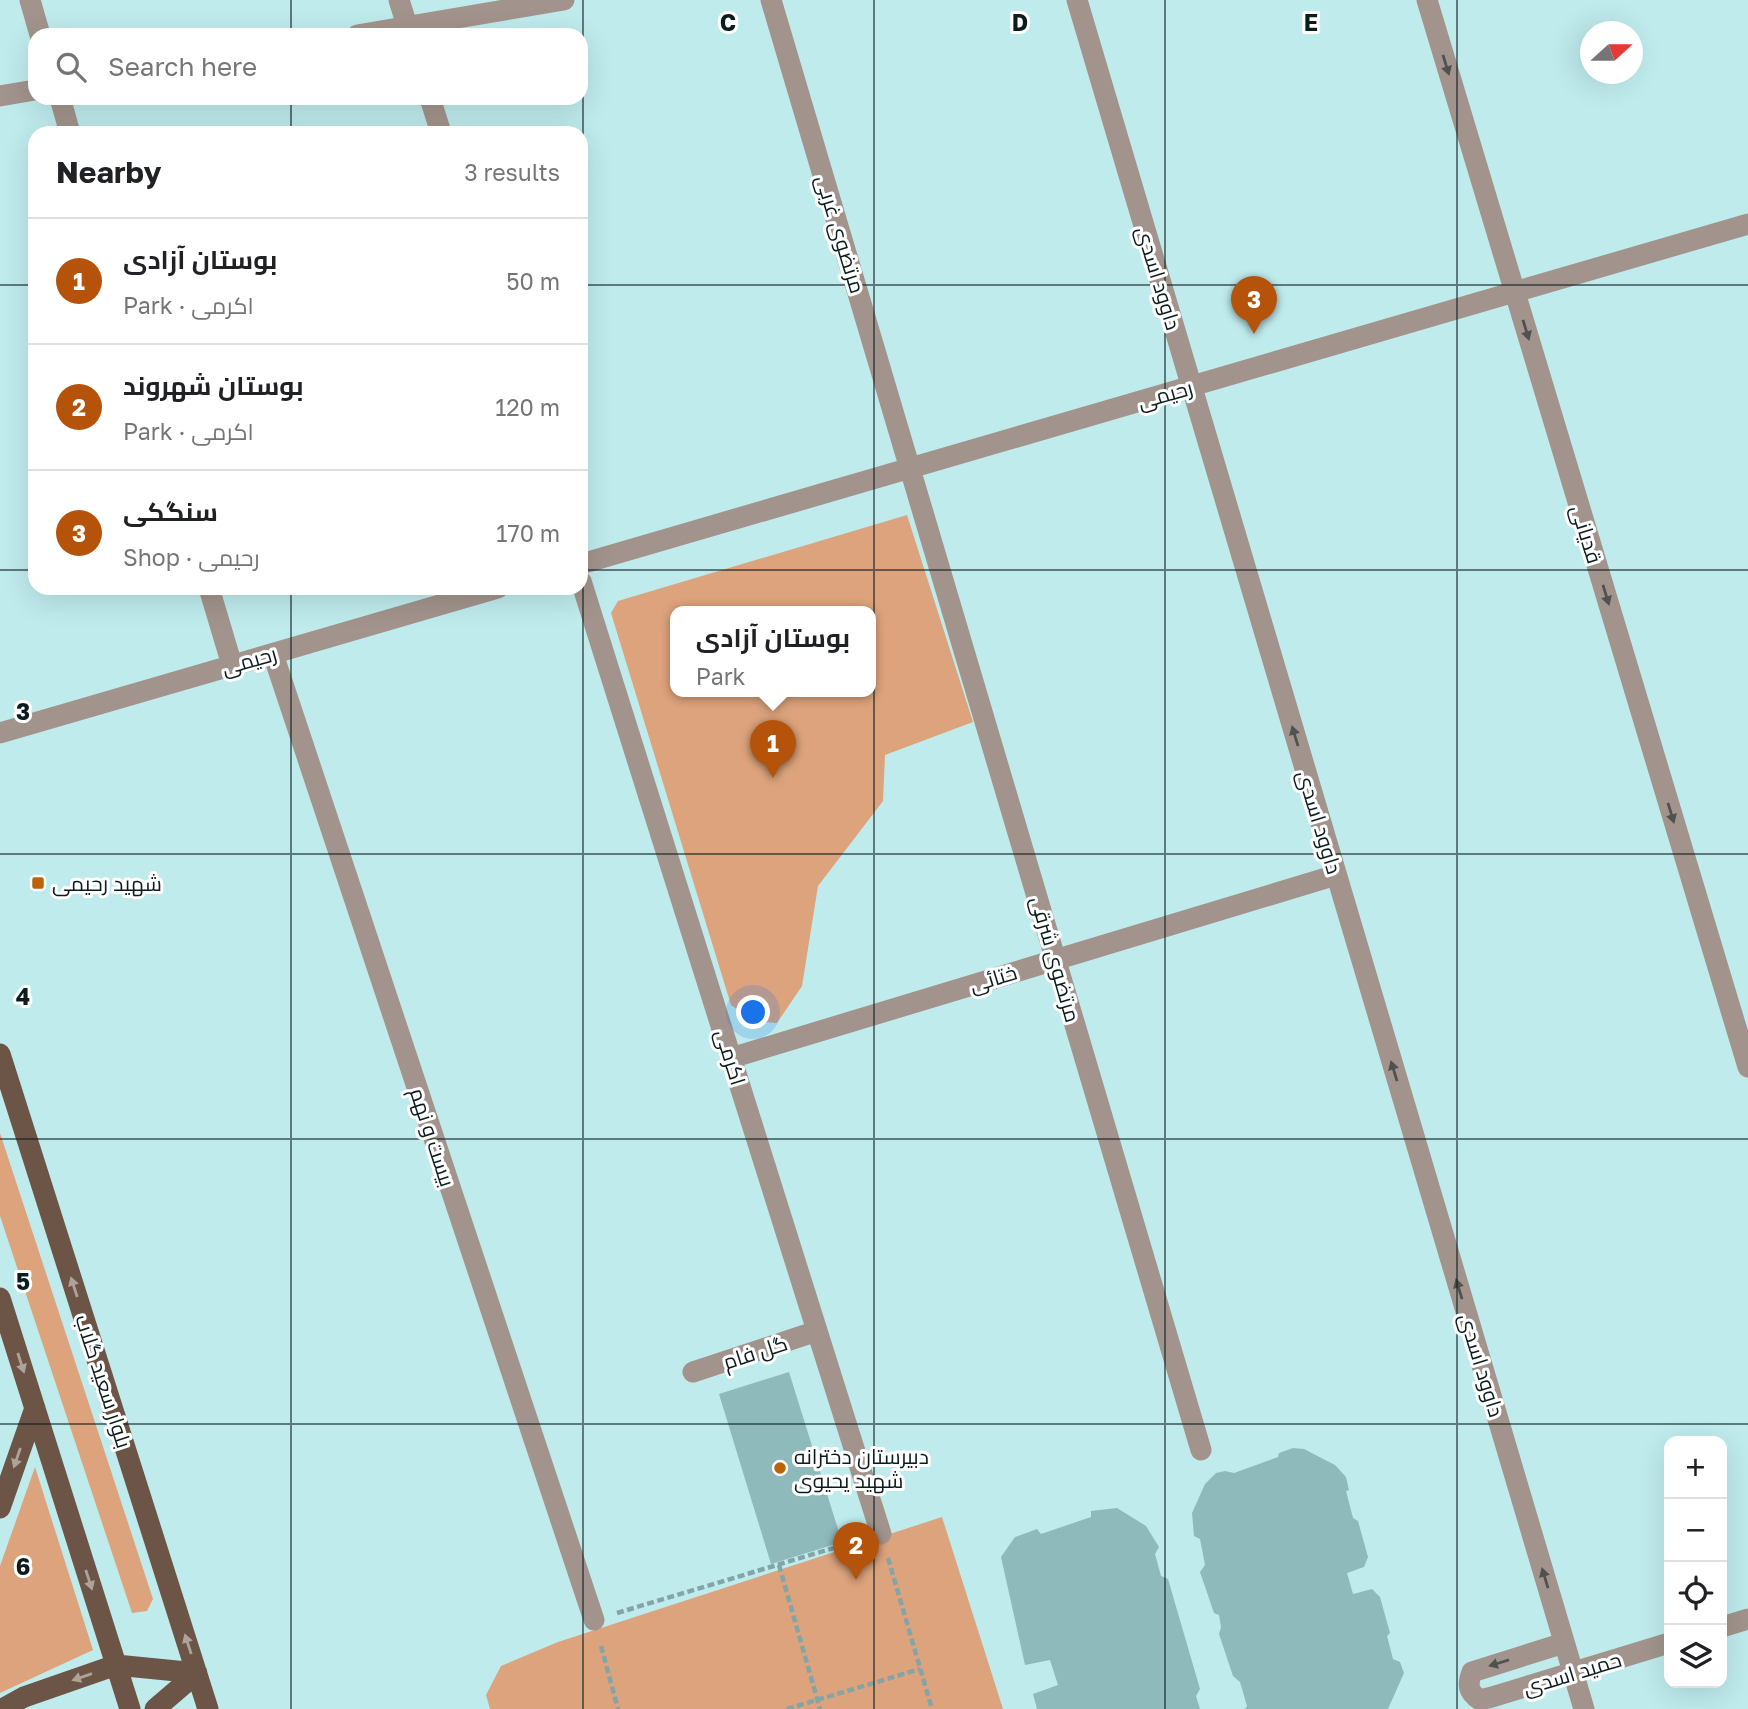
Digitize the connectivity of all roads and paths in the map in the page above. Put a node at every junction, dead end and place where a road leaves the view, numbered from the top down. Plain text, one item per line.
1 (30, 0) edge
2 (399, 0) edge
3 (564, 0) edge
4 (771, 0) edge
5 (1076, 0) edge
6 (1427, 0) edge
7 (38, 28) edge
8 (408, 28) edge
9 (424, 28) edge
10 (28, 91) edge
11 (0, 96) edge
12 (62, 105) edge
13 (432, 105) edge
14 (68, 126) edge
15 (439, 126) edge
16 (1748, 224) edge
17 (1514, 292) junction
18 (1191, 387) junction
19 (911, 468) junction
20 (588, 562) edge
21 (211, 595) edge
22 (474, 595) edge
23 (585, 595) edge
24 (273, 654) junction
25 (232, 665) junction
26 (0, 733) edge
27 (1336, 874) junction
28 (1056, 959) junction
29 (0, 1054) edge
30 (731, 1058) junction
31 (1748, 1067) edge
32 (0, 1298) edge
33 (4, 1323) edge
34 (817, 1331) junction
35 (693, 1372) dead end
36 (35, 1408) junction
37 (1202, 1450) dead end
38 (0, 1508) edge
39 (881, 1534) junction
40 (779, 1565) junction
41 (1748, 1619) edge
42 (594, 1620) junction
43 (1727, 1626) edge
44 (1564, 1643) junction
45 (1664, 1645) edge
46 (116, 1665) junction
47 (920, 1669) junction
48 (197, 1673) junction
49 (1573, 1673) junction
50 (818, 1700) junction
51 (2, 1709) edge
52 (130, 1709) edge
53 (155, 1709) edge
54 (208, 1709) edge
55 (618, 1709) edge
56 (786, 1709) edge
57 (820, 1709) edge
58 (932, 1709) edge
59 (1584, 1709) edge

1 - 7 street
2 - 8 street
3 - 9 street
4 - 19 street, مرتضوی غربی
5 - 18 street, داوود اسدی
6 -> 17 street, قدیانی
10 - 11 street
12 - 14 street
13 - 15 street
16 - 17 street, رحیمی
17 - 18 street, رحیمی
17 -> 31 street, قدیانی
18 - 19 street, رحیمی
27 -> 18 street, داوود اسدی
19 - 20 street, رحیمی
19 - 28 street, مرتضوی شرقی
21 - 25 street
22 - 24 street, رحیمی
23 - 30 street, اکرمی
24 - 25 street, رحیمی
24 - 42 street, بیست و نهم
25 - 26 street, رحیمی
27 - 28 street, ختائی
44 -> 27 street, داوود اسدی
28 - 30 street, ختائی
28 - 37 street, مرتضوی شرقی
48 -> 29 main road, بلوار سعید گلاب
30 - 34 street, اکرمی
32 - 33 main road
33 -> 36 main road
34 - 35 street, گل فام
34 - 39 street, اکرمی
36 -> 38 main road
36 -> 46 main road
39 - 40 path
39 - 47 path
40 - 42 path
40 - 50 path
41 - 43 street
42 - 55 path
44 - 49 street, داوود اسدی
44 -> 49 street, حمید اسدی
45 - 49 street, حمید اسدی
46 - 48 main road
46 -> 51 main road
46 - 52 main road
47 - 50 path
47 - 58 path
48 - 53 main road
48 - 54 main road, بلوار سعید گلاب
49 - 59 street
50 - 56 path
50 - 57 path

